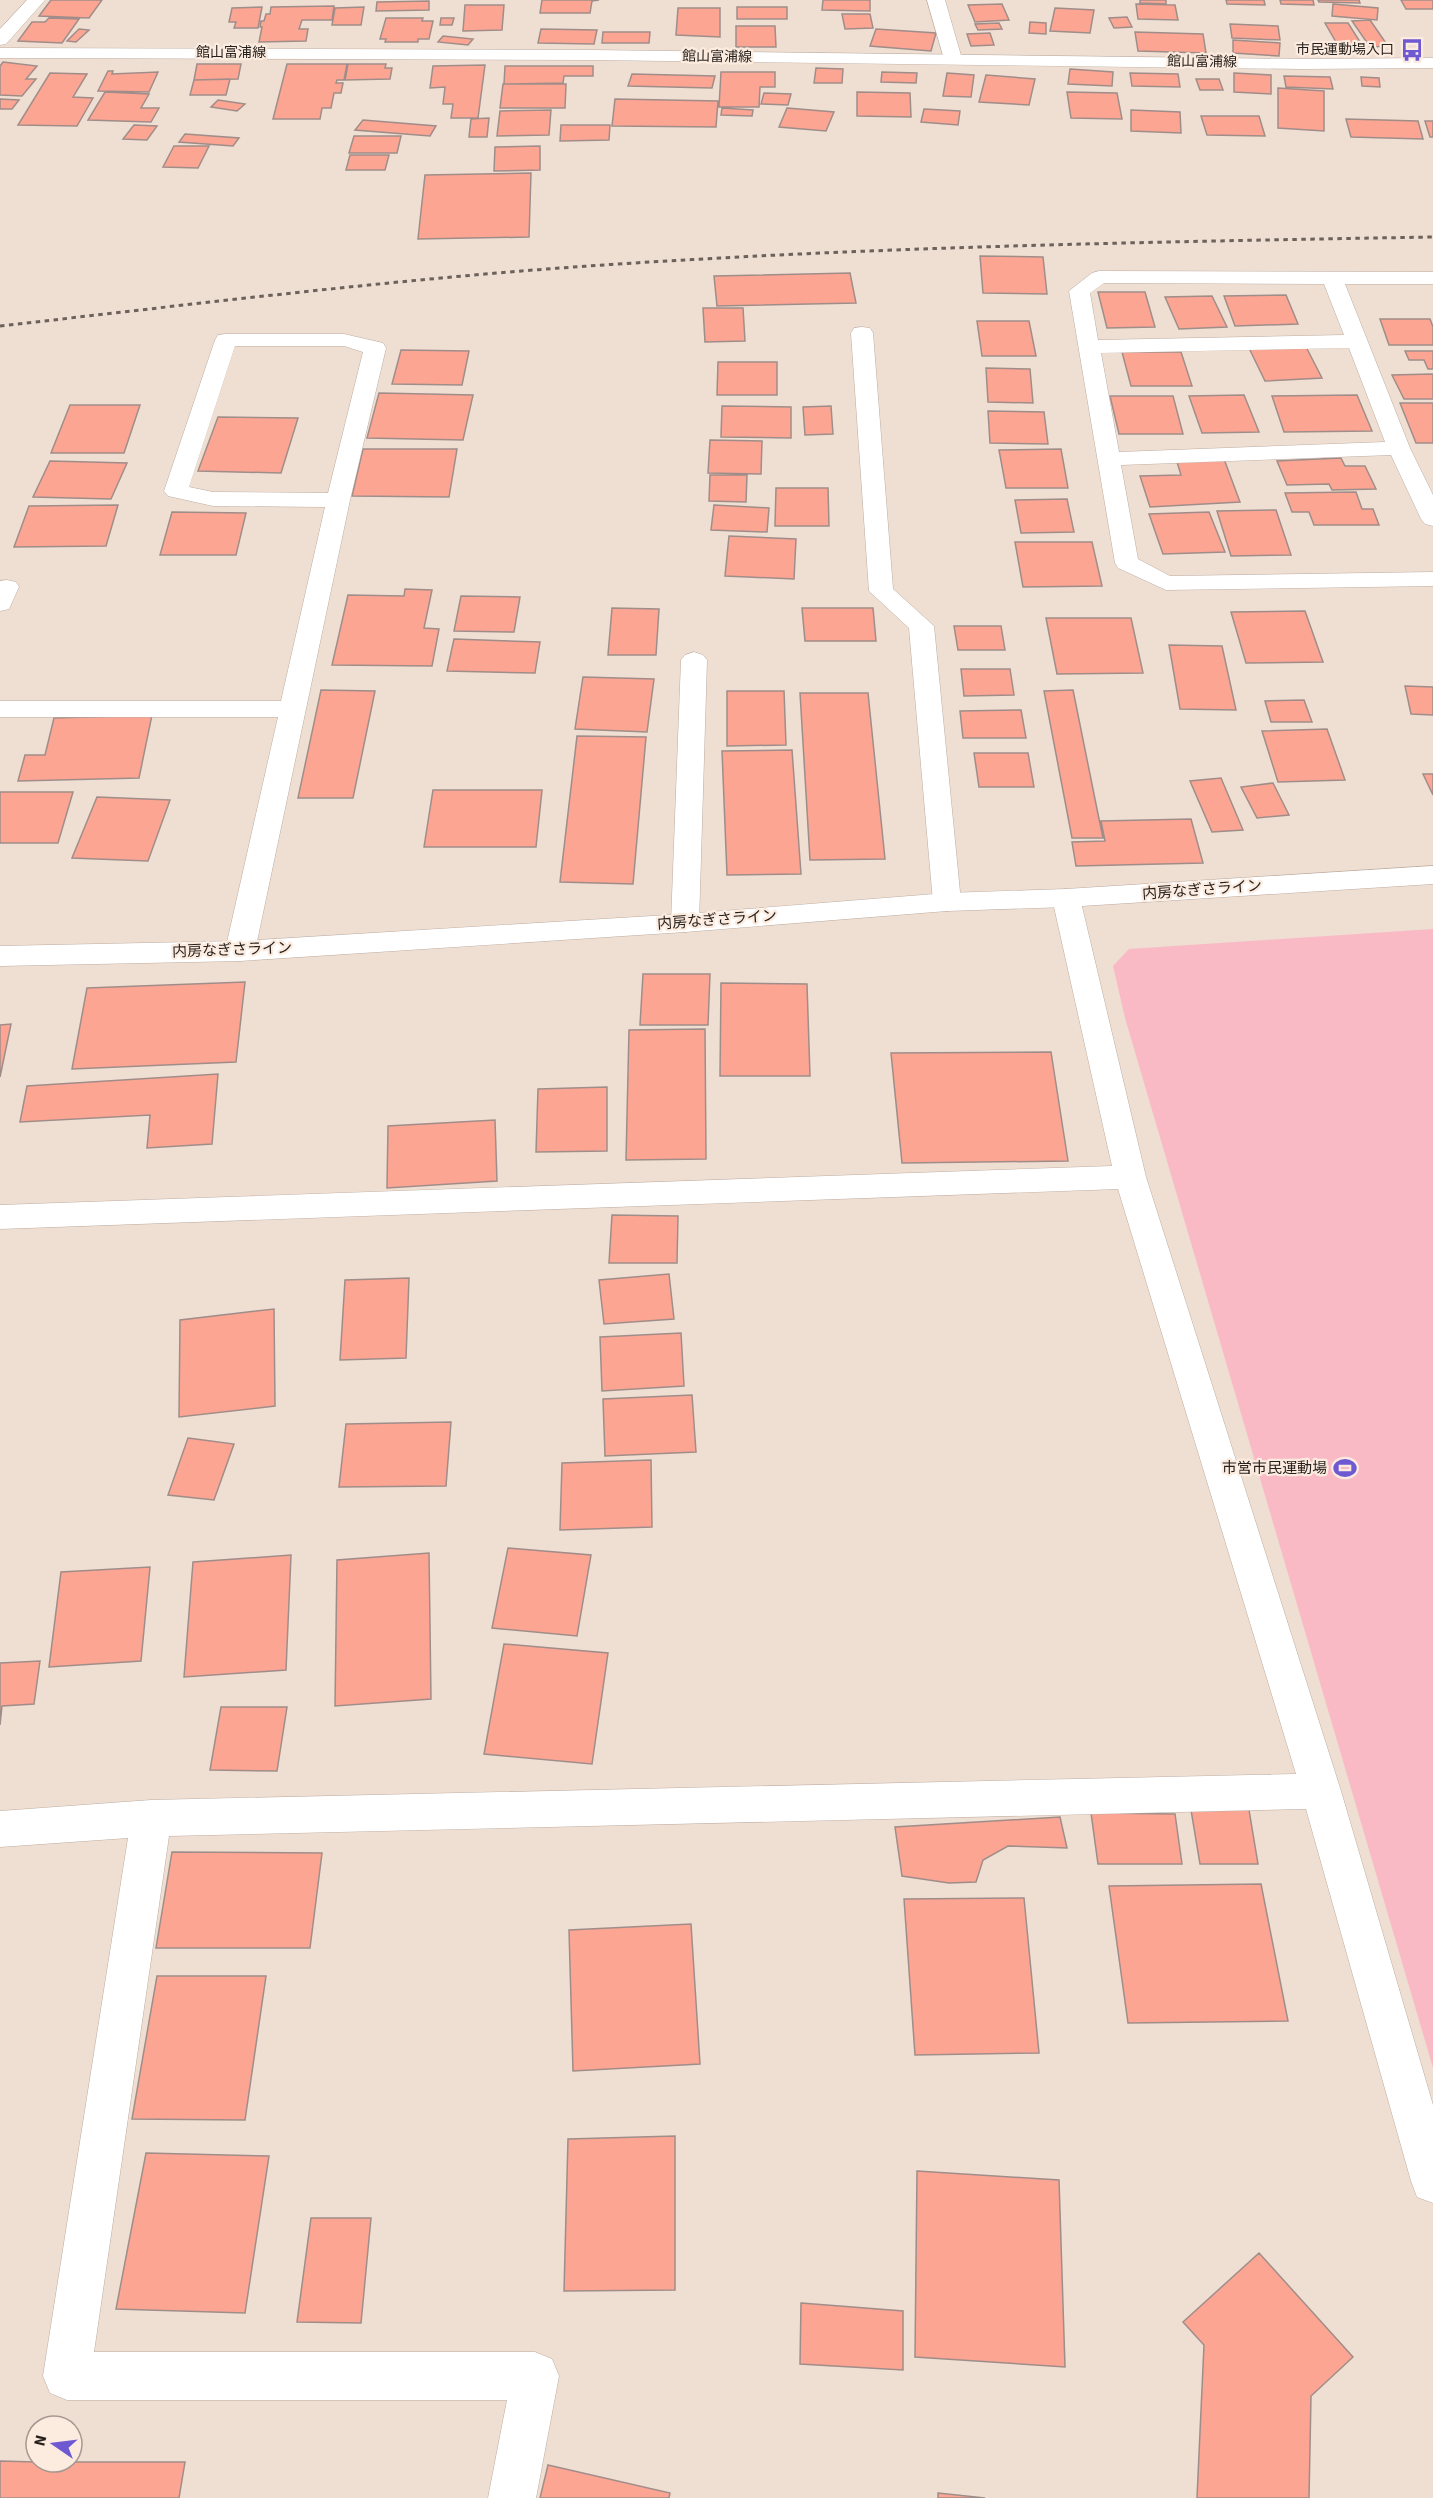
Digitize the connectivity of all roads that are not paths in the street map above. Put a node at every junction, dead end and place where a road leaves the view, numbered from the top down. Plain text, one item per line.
1 (36, 0) edge
2 (936, 0) edge
3 (0, 40) edge
4 (0, 53) edge
5 (953, 59) junction
6 (1433, 63) edge
7 (1332, 278) junction
8 (1433, 278) edge
9 (862, 333) dead end
10 (1356, 341) junction
11 (1089, 347) junction
12 (1399, 448) junction
13 (1109, 459) junction
14 (338, 501) junction
15 (1433, 519) edge
16 (1433, 579) edge
17 (694, 660) dead end
18 (0, 709) edge
19 (294, 709) junction
20 (1433, 875) edge
21 (1066, 898) junction
22 (947, 902) junction
23 (686, 923) junction
24 (240, 951) junction
25 (0, 956) edge
26 (1130, 1177) junction
27 (0, 1217) edge
28 (1322, 1791) junction
29 (151, 1818) junction
30 (0, 1829) edge
31 (1433, 2181) edge
32 (512, 2498) edge

1 - 3 street
2 - 5 street
4 - 5 street, 館山富浦線
5 - 6 street, 館山富浦線
7 - 8 street
7 - 10 street
7 - 11 street
9 - 22 street
10 - 11 street
10 - 12 street
11 - 13 street
12 - 13 street
12 - 15 street
13 - 16 street
14 - 14 street
14 - 19 street
17 - 23 street
18 - 19 street
19 - 24 street
20 - 21 street, 内房なぎさライン
21 - 22 street, 内房なぎさライン
21 - 26 street
22 - 23 street, 内房なぎさライン
23 - 24 street, 内房なぎさライン
24 - 25 street, 内房なぎさライン
26 - 27 street
26 - 28 street
28 - 29 street
28 - 31 street
29 - 30 street
29 - 32 street

